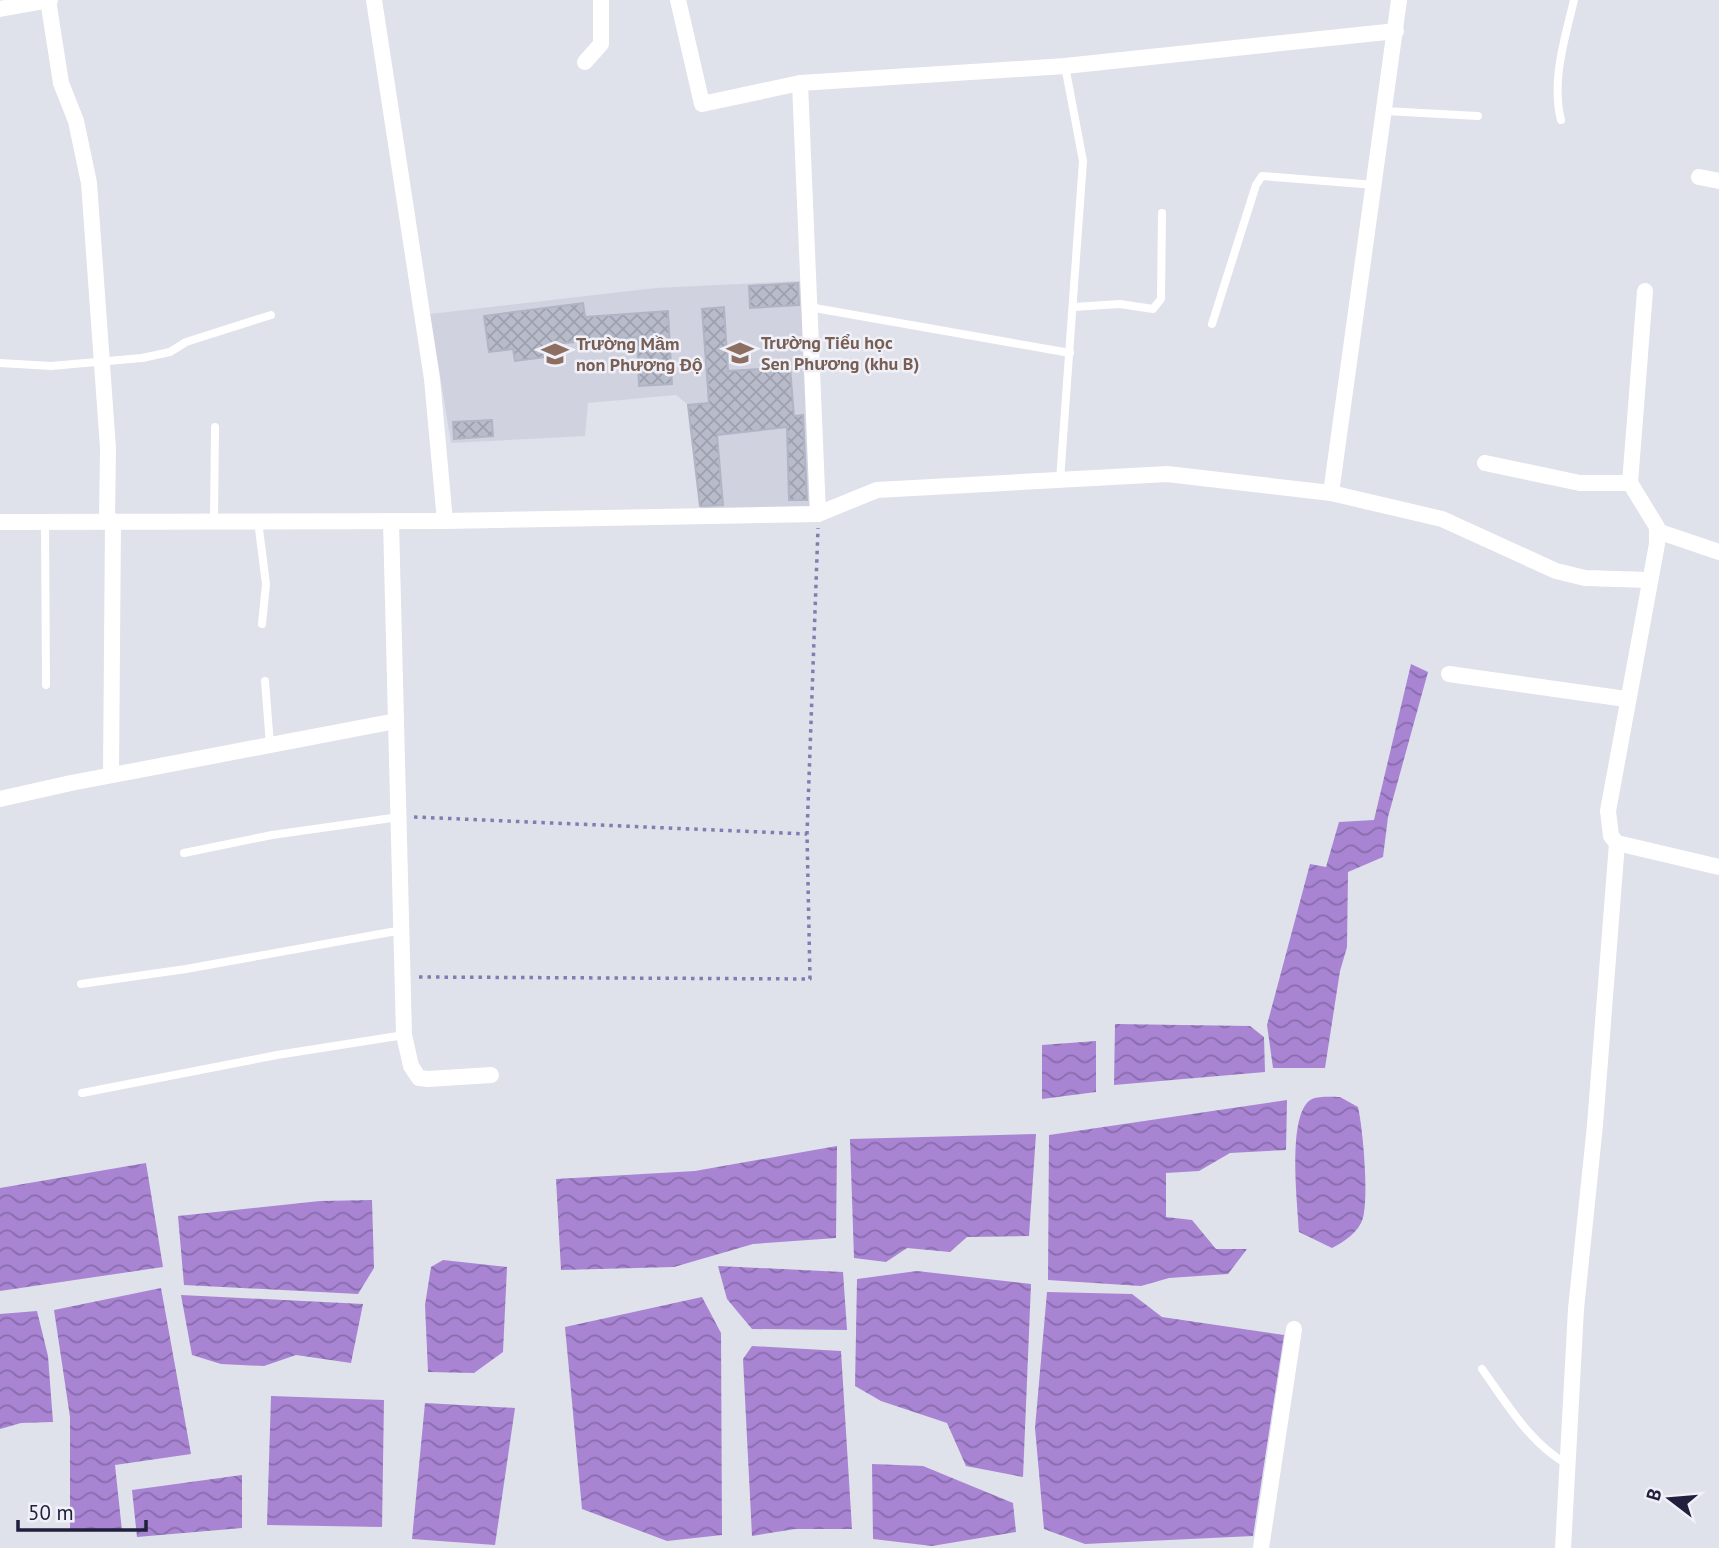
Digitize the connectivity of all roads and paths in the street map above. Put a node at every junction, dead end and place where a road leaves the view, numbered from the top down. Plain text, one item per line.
1 (49, 0) edge
2 (374, 0) edge
3 (601, 0) edge
4 (678, 0) edge
5 (1399, 0) edge
6 (1574, 0) edge
7 (0, 9) edge
8 (1396, 31) junction
9 (584, 62) dead end
10 (1065, 66) junction
11 (800, 83) junction
12 (1385, 111) junction
13 (1478, 116) dead end
14 (1561, 120) dead end
15 (1699, 177) dead end
16 (1719, 181) edge
17 (1375, 185) junction
18 (1162, 213) dead end
19 (1645, 291) dead end
20 (809, 307) junction
21 (1074, 307) junction
22 (271, 315) dead end
23 (1212, 324) dead end
24 (1070, 353) junction
25 (103, 362) junction
26 (0, 363) edge
27 (215, 428) dead end
28 (1485, 463) dead end
29 (1060, 480) junction
30 (1630, 483) junction
31 (1331, 493) junction
32 (818, 514) junction
33 (214, 520) junction
34 (110, 521) junction
35 (258, 521) junction
36 (445, 521) junction
37 (0, 522) edge
38 (45, 522) junction
39 (391, 522) junction
40 (1657, 531) junction
41 (1719, 552) edge
42 (1649, 580) junction
43 (262, 624) dead end
44 (1449, 674) dead end
45 (265, 681) dead end
46 (46, 685) dead end
47 (1626, 699) junction
48 (396, 721) junction
49 (270, 745) junction
50 (111, 775) junction
51 (0, 799) edge
52 (399, 817) junction
53 (807, 834) junction
54 (1617, 843) junction
55 (184, 853) dead end
56 (1719, 867) edge
57 (402, 930) junction
58 (403, 977) junction
59 (81, 984) dead end
60 (404, 1035) junction
61 (491, 1075) dead end
62 (82, 1093) dead end
63 (1294, 1329) dead end
64 (1482, 1369) dead end
65 (1567, 1464) junction
66 (1261, 1548) edge
67 (1563, 1548) edge

1 - 7 street
1 - 25 street
2 - 36 street
3 - 9 street
4 - 11 street
5 - 8 street
6 - 14 lane
8 - 10 street
8 - 12 street
10 - 11 street
10 - 21 lane
11 - 20 street
12 - 13 lane
12 - 17 street
15 - 16 street
17 - 23 lane
17 - 31 street
18 - 21 lane
19 - 30 street
20 - 24 lane
20 - 32 street
21 - 24 lane
22 - 25 lane
24 - 29 lane
25 - 26 lane
25 - 34 street
27 - 33 lane
28 - 30 street
29 - 31 street
29 - 32 street
30 - 40 street
31 - 42 street
32 - 36 street
32 - 53 path
33 - 34 street
33 - 35 street
34 - 38 street
34 - 50 street
35 - 39 street
35 - 43 lane
36 - 39 street
37 - 38 street
38 - 46 lane
39 - 48 street
40 - 41 street
40 - 42 street
42 - 47 street
44 - 47 street
45 - 49 lane
47 - 54 street
48 - 49 street
48 - 52 street
49 - 50 street
50 - 51 street
52 - 53 path
52 - 55 lane
52 - 57 street
53 - 58 path
54 - 56 street
54 - 65 street
57 - 58 street
57 - 59 lane
58 - 60 street
60 - 61 street
60 - 62 lane
63 - 66 street
64 - 65 lane
65 - 67 street

